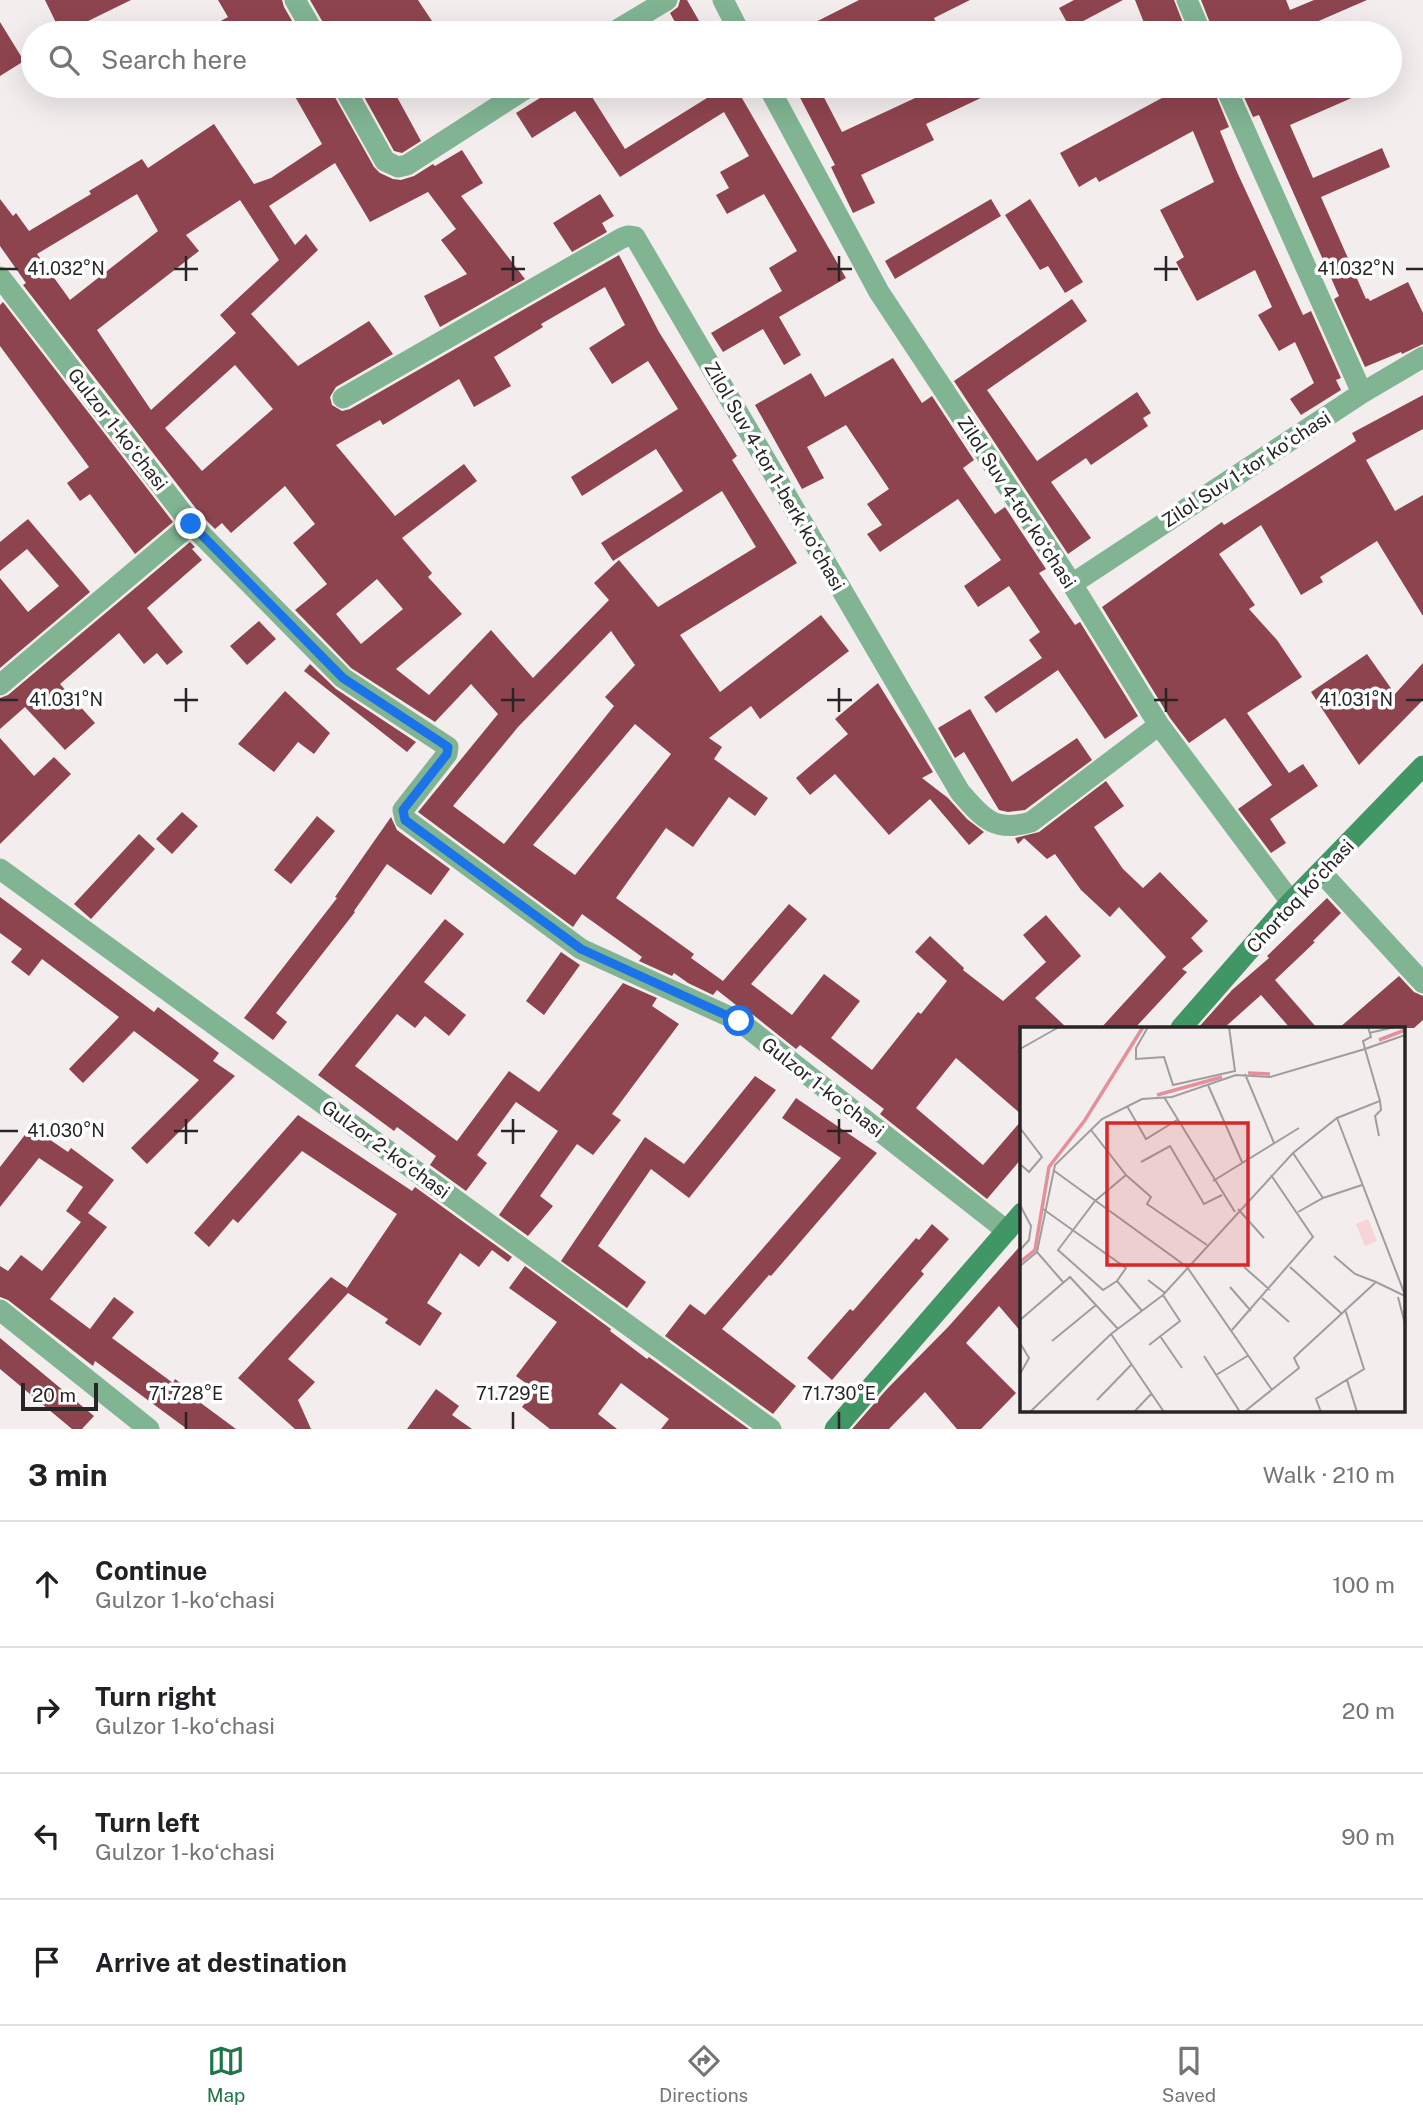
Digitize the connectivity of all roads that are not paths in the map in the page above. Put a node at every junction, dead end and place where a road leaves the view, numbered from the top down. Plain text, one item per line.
1 (295, 0) edge
2 (667, 0) edge
3 (723, 0) edge
4 (1187, 0) edge
5 (307, 21) edge
6 (632, 21) edge
7 (734, 21) edge
8 (1196, 21) edge
9 (350, 98) edge
10 (511, 98) edge
11 (774, 98) edge
12 (1230, 98) edge
13 (0, 277) edge
14 (1423, 357) edge
15 (1362, 393) junction
16 (343, 398) dead end
17 (191, 524) junction
18 (1072, 583) junction
19 (0, 685) edge
20 (1159, 725) junction
21 (1423, 766) edge
22 (0, 869) edge
23 (1321, 872) junction
24 (1291, 902) junction
25 (1423, 983) edge
26 (1182, 1027) edge
27 (1020, 1215) edge
28 (1007, 1231) junction
29 (0, 1310) edge
30 (149, 1429) edge
31 (771, 1429) edge
32 (835, 1429) edge

1 - 5 street
2 - 6 street
3 - 7 street
4 - 8 street
9 - 10 street
11 - 18 street, Zilol Suv 4-tor koʻchasi
12 - 15 street
13 - 17 street, Gulzor 1-koʻchasi
14 - 15 street, Zilol Suv 1-tor koʻchasi
15 - 18 street, Zilol Suv 1-tor koʻchasi
16 - 20 street, Zilol Suv 4-tor 1-berk koʻchasi
17 - 19 street
17 - 28 street, Gulzor 1-koʻchasi
18 - 20 street, Zilol Suv 4-tor koʻchasi
20 - 24 street, Zilol Suv 4-tor koʻchasi
21 - 23 main road, Chortoq koʻchasi
22 - 31 street, Gulzor 2-koʻchasi
23 - 24 main road, Chortoq koʻchasi
23 - 25 street
24 - 26 main road, Chortoq koʻchasi
27 - 28 main road
28 - 32 main road
29 - 30 street

